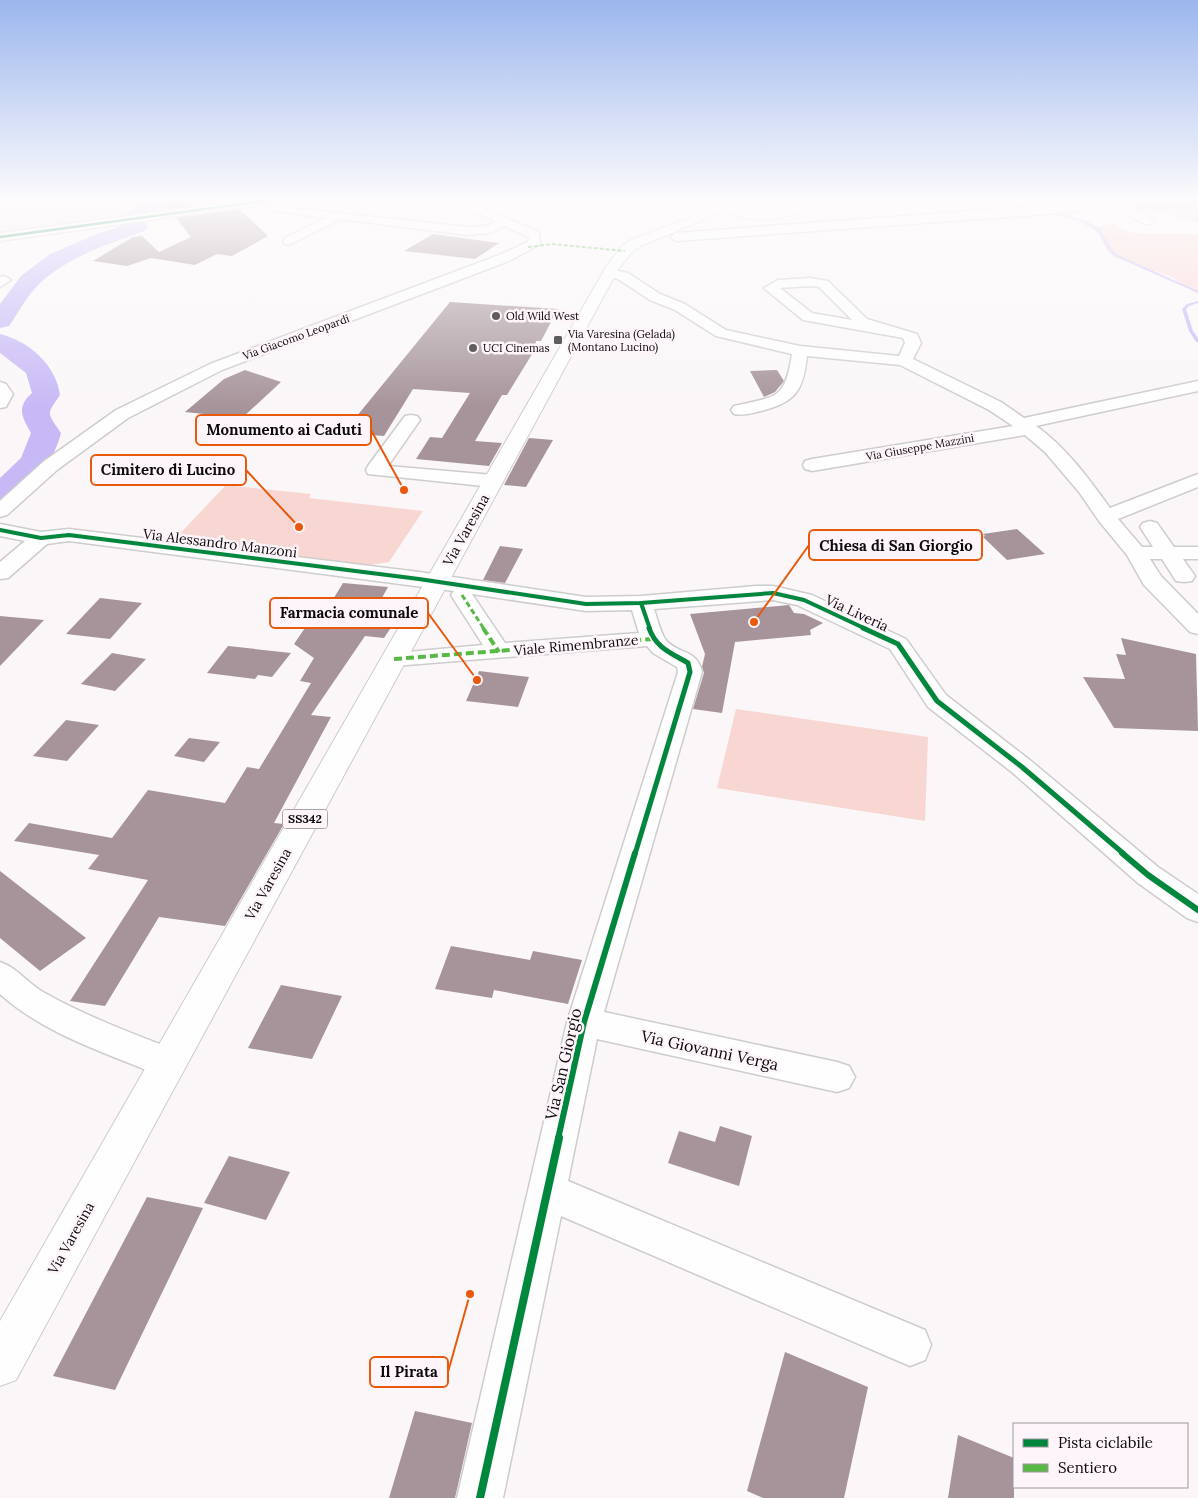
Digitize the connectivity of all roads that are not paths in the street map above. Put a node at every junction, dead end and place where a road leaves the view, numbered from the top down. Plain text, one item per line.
1 (492, 268) edge
2 (612, 268) edge
3 (614, 268) edge
4 (878, 328) junction
5 (800, 351) junction
6 (904, 361) junction
7 (1198, 386) edge
8 (740, 410) dead end
9 (411, 420) dead end
10 (1026, 426) junction
11 (812, 465) dead end
12 (1198, 480) edge
13 (493, 481) junction
14 (0, 511) edge
15 (1106, 517) junction
16 (0, 525) edge
17 (1150, 527) dead end
18 (0, 530) edge
19 (69, 535) junction
20 (41, 538) junction
21 (1167, 552) junction
22 (1136, 553) junction
23 (1198, 553) edge
24 (0, 573) edge
25 (1184, 576) dead end
26 (450, 588) junction
27 (641, 603) junction
28 (1198, 627) edge
29 (653, 639) junction
30 (499, 652) junction
31 (394, 659) junction
32 (1198, 910) edge
33 (0, 975) edge
34 (584, 1022) junction
35 (168, 1063) junction
36 (837, 1077) dead end
37 (547, 1191) junction
38 (910, 1345) dead end
39 (0, 1364) edge
40 (480, 1498) edge

1 - 14 street, Via Giacomo Leopardi
2 - 13 main road, Via Varesina / SS342
3 - 5 street
4 - 4 street
4 - 6 street
5 - 6 street
5 - 8 street
6 - 10 street
7 - 10 street, Via Giuseppe Mazzini
9 - 13 street
10 - 11 street, Via Giuseppe Mazzini
10 - 15 street
12 - 15 street
13 - 26 main road, Via Varesina / SS342
15 - 22 street
16 - 19 street, Via Alessandro Manzoni
17 - 21 street
18 - 20 street, Via Alessandro Manzoni
19 - 20 street, Via Alessandro Manzoni
19 - 26 street, Via Alessandro Manzoni
20 - 24 street
21 - 22 street
21 - 23 street
21 - 25 street
22 - 28 street
26 - 27 street, Via Liveria
26 - 30 street, Viale Rimembranze
26 - 31 main road, Via Varesina / SS342
27 - 29 street
27 - 32 street, Via Liveria
29 - 30 street, Viale Rimembranze
29 - 34 street, Via San Giorgio
30 - 31 street, Viale Rimembranze
31 - 35 main road, Via Varesina / SS342
33 - 35 street
34 - 36 street, Via Giovanni Verga
34 - 37 street, Via San Giorgio
35 - 39 main road, Via Varesina / SS342
37 - 38 street
37 - 40 street, Via San Giorgio

